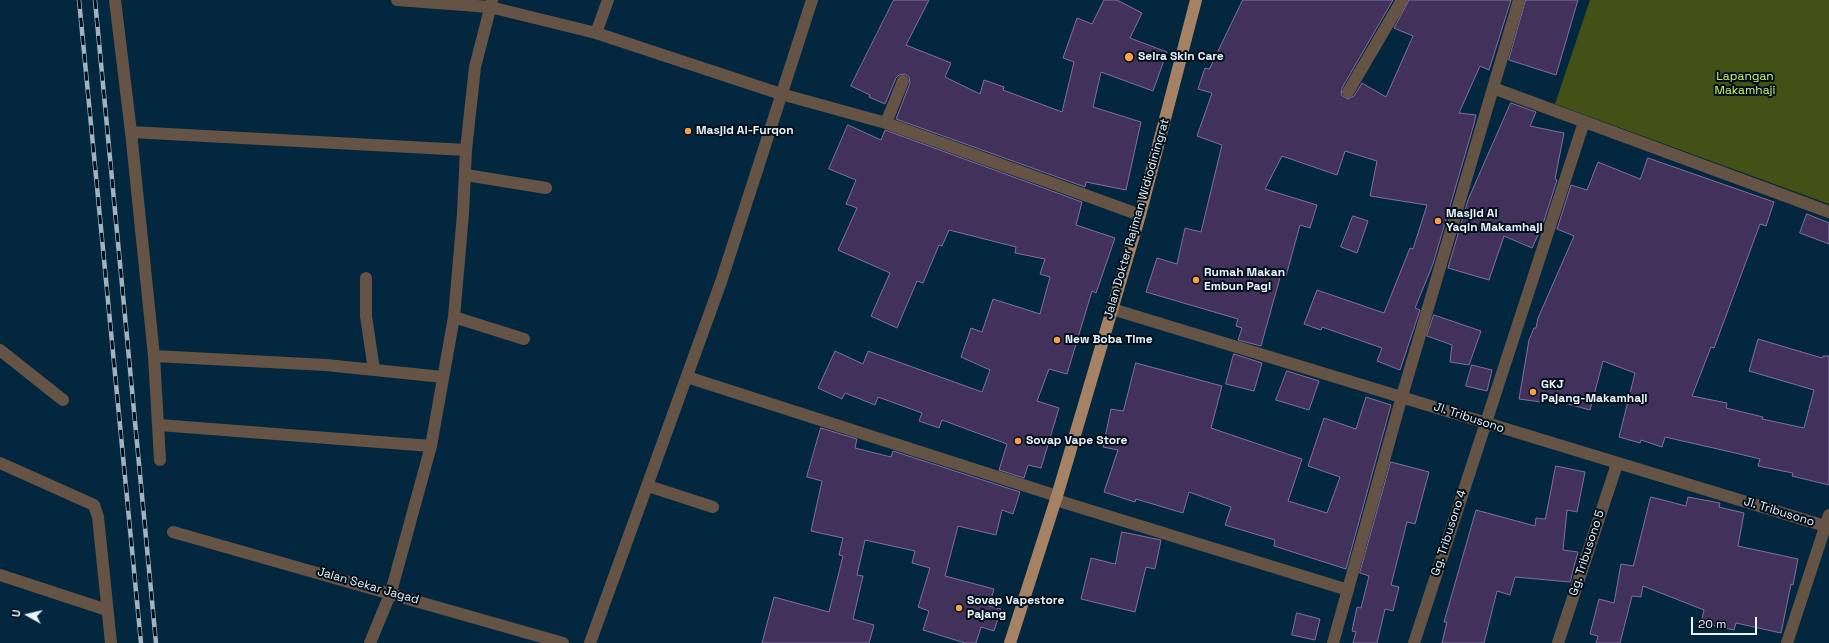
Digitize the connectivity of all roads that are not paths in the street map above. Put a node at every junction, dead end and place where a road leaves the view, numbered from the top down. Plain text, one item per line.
1 (115, 0) edge
2 (397, 0) edge
3 (608, 0) edge
4 (812, 0) edge
5 (1196, 0) edge
6 (1402, 0) edge
7 (1519, 0) edge
8 (491, 4) edge
9 (596, 33) junction
10 (903, 81) dead end
11 (1493, 88) junction
12 (1348, 92) dead end
13 (781, 94) junction
14 (1584, 122) junction
15 (886, 123) junction
16 (131, 132) junction
17 (466, 150) junction
18 (466, 175) junction
19 (546, 188) dead end
20 (1829, 212) edge
21 (1140, 214) junction
22 (366, 278) dead end
23 (1112, 309) junction
24 (454, 317) junction
25 (524, 338) dead end
26 (0, 350) edge
27 (154, 356) junction
28 (374, 370) junction
29 (443, 377) junction
30 (687, 377) junction
31 (1402, 396) junction
32 (63, 400) dead end
33 (1484, 423) junction
34 (159, 426) junction
35 (431, 446) junction
36 (160, 460) dead end
37 (0, 463) edge
38 (1617, 464) junction
39 (648, 486) junction
40 (1056, 498) junction
41 (713, 507) dead end
42 (1827, 521) edge
43 (173, 532) dead end
44 (0, 575) edge
45 (1348, 590) junction
46 (391, 592) junction
47 (107, 610) junction
48 (111, 643) edge
49 (370, 643) edge
50 (563, 643) edge
51 (590, 643) edge
52 (1010, 643) edge
53 (1333, 643) edge
54 (1414, 643) edge
55 (1558, 643) edge
56 (1787, 643) edge

1 - 16 street
2 - 8 street
3 - 9 street
4 - 13 street
5 - 21 main road, Jalan Dokter Rajiman Widiodiningrat
6 - 12 street
7 - 11 street
8 - 9 street
8 - 17 street
9 - 13 street
10 - 15 street
11 - 14 street
11 - 31 street
13 - 15 street
13 - 30 street
14 - 20 street
14 - 33 street, Gg. Tribusono 4
15 - 21 street
16 - 17 street
16 - 27 street
17 - 18 street
18 - 19 street
18 - 24 street
21 - 23 main road, Jalan Dokter Rajiman Widiodiningrat
22 - 28 street
23 - 31 street, Jl. Tribusono
23 - 40 main road, Jalan Dokter Rajiman Widiodiningrat
24 - 25 street
24 - 29 street
26 - 32 street
27 - 28 street
27 - 34 street
28 - 29 street
29 - 35 street
30 - 39 street
30 - 40 street
31 - 33 street, Jl. Tribusono
31 - 45 street
33 - 38 street, Jl. Tribusono
33 - 54 street, Gg. Tribusono 4
34 - 35 street
34 - 36 street
35 - 46 street
37 - 47 street
38 - 42 street, Jl. Tribusono
38 - 55 street, Gg. Tribusono 5
39 - 41 street
39 - 51 street
40 - 45 street
40 - 52 main road, Jalan Dokter Rajiman Widiodiningrat
42 - 56 street
43 - 46 street, Jalan Sekar Jagad
44 - 47 street
45 - 53 street
46 - 49 street
46 - 50 street, Jalan Sekar Jagad
47 - 48 street

